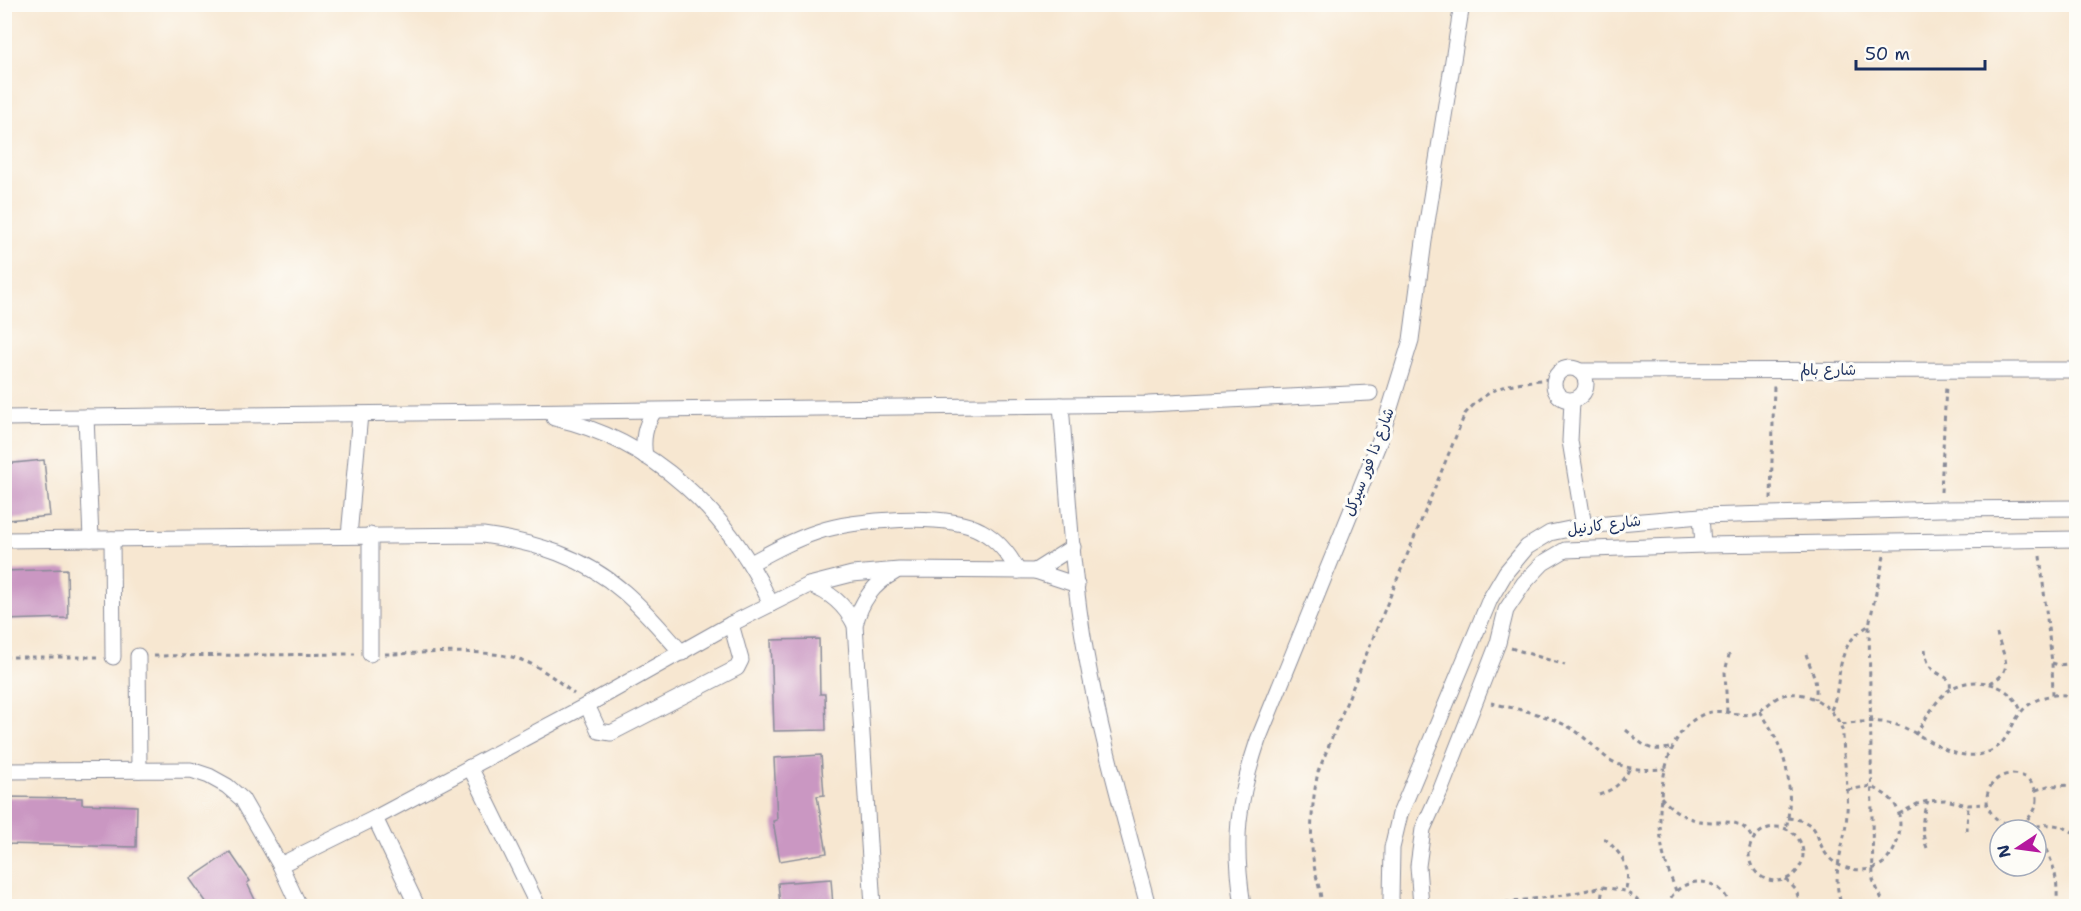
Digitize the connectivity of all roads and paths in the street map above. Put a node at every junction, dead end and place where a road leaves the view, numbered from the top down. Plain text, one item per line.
1 (1462, 4) edge
2 (1774, 370) junction
3 (1947, 370) junction
4 (2076, 370) edge
5 (1579, 371) junction
6 (1556, 378) junction
7 (1370, 393) dead end
8 (1572, 401) junction
9 (1061, 405) junction
10 (654, 411) junction
11 (530, 413) junction
12 (360, 414) junction
13 (86, 417) junction
14 (4, 418) edge
15 (645, 456) junction
16 (2076, 508) edge
17 (1940, 509) junction
18 (1771, 515) junction
19 (1701, 516) junction
20 (1584, 526) junction
21 (370, 535) junction
22 (349, 536) junction
23 (90, 539) junction
24 (111, 539) junction
25 (2038, 539) junction
26 (2076, 539) edge
27 (4, 540) edge
28 (1887, 543) junction
29 (1704, 545) junction
30 (1073, 547) junction
31 (751, 563) junction
32 (899, 570) junction
33 (1018, 571) junction
34 (1035, 571) junction
35 (809, 585) junction
36 (1077, 585) junction
37 (1490, 599) junction
38 (771, 604) junction
39 (1506, 610) junction
40 (731, 624) junction
41 (855, 625) junction
42 (1869, 625) junction
43 (1998, 634) dead end
44 (1498, 643) junction
45 (1925, 649) dead end
46 (1730, 651) dead end
47 (682, 653) junction
48 (370, 654) junction
49 (1806, 654) dead end
50 (138, 656) joint
51 (4, 657) edge
52 (113, 657) joint
53 (2052, 663) junction
54 (2076, 663) edge
55 (1565, 666) dead end
56 (1990, 683) junction
57 (1950, 690) junction
58 (2053, 695) junction
59 (2076, 697) edge
60 (1815, 699) junction
61 (1476, 700) junction
62 (587, 705) junction
63 (1831, 710) junction
64 (1760, 711) junction
65 (2022, 711) junction
66 (1727, 712) junction
67 (1870, 720) junction
68 (1841, 724) junction
69 (1626, 730) dead end
70 (1916, 735) junction
71 (1672, 747) junction
72 (470, 767) junction
73 (1630, 768) junction
74 (1666, 769) junction
75 (138, 770) junction
76 (4, 771) edge
77 (2076, 785) edge
78 (1871, 786) junction
79 (1847, 790) junction
80 (2036, 790) junction
81 (1599, 795) dead end
82 (1661, 797) junction
83 (1928, 801) junction
84 (1988, 804) junction
85 (1968, 805) junction
86 (1899, 814) junction
87 (375, 818) junction
88 (1788, 818) junction
89 (1998, 818) edge
90 (2027, 818) edge
91 (2048, 824) edge
92 (1786, 830) junction
93 (1967, 831) dead end
94 (2076, 834) edge
95 (1604, 838) dead end
96 (1753, 840) junction
97 (1927, 848) dead end
98 (2048, 854) edge
99 (280, 865) junction
100 (1837, 865) junction
101 (1873, 868) junction
102 (1786, 879) junction
103 (1603, 886) junction
104 (1625, 891) junction
105 (1676, 891) junction
106 (299, 906) edge
107 (417, 906) edge
108 (538, 906) edge
109 (873, 906) edge
110 (1148, 906) edge
111 (1243, 906) edge
112 (1321, 906) edge
113 (1343, 906) edge
114 (1393, 906) edge
115 (1421, 906) edge
116 (1478, 906) edge
117 (1600, 906) edge
118 (1643, 906) edge
119 (1668, 906) edge
120 (1730, 906) edge
121 (1801, 906) edge
122 (1842, 906) edge
123 (1885, 906) edge
124 (2057, 906) edge

1 - 111 street, شارع ذا فور سيركل
2 - 3 street, شارع بالم
2 - 5 street, شارع بالم
2 - 18 path
3 - 4 street, شارع بالم
3 - 17 path
5 - 6 street
5 - 8 street
6 - 8 street
6 - 112 path
7 - 9 street
8 - 20 street
9 - 10 street
9 - 30 street
10 - 11 street
10 - 15 street
11 - 12 street
11 - 15 street
12 - 13 street
12 - 22 street
13 - 14 street
13 - 23 street
15 - 31 street
16 - 17 street, شارع كارنيل
17 - 18 street, شارع كارنيل
18 - 19 street, شارع كارنيل
19 - 20 street, شارع كارنيل
19 - 29 street
20 - 37 street, شارع كارنيل
21 - 22 street
21 - 47 street
21 - 48 street
22 - 24 street
23 - 24 street
23 - 27 street
24 - 52 street
25 - 26 street, شارع كارنيل
25 - 28 street, شارع كارنيل
25 - 53 path
28 - 29 street, شارع كارنيل
28 - 42 path
29 - 39 street, شارع كارنيل
30 - 34 street
30 - 36 street
31 - 33 street
31 - 38 street
32 - 33 street
32 - 35 street
32 - 41 street
33 - 34 street
34 - 36 street
35 - 38 street
35 - 41 street
36 - 110 street
37 - 39 street
37 - 114 street, شارع كارنيل
38 - 40 street
39 - 44 street, شارع كارنيل
40 - 47 street
40 - 62 street
41 - 109 street
42 - 63 path
42 - 67 path
43 - 56 path
44 - 55 path
44 - 61 street, شارع كارنيل
45 - 57 path
46 - 66 path
47 - 62 street
48 - 50 path
48 - 62 path
49 - 60 path
50 - 75 street
51 - 52 path
53 - 54 path
53 - 58 path
56 - 57 path
56 - 65 path
57 - 70 path
58 - 59 path
58 - 65 path
60 - 63 path
60 - 64 path
61 - 73 path
61 - 115 street, شارع كارنيل
62 - 72 street
63 - 68 path
64 - 66 path
64 - 88 path
65 - 70 path
66 - 71 path
67 - 68 path
67 - 70 path
67 - 78 path
68 - 79 path
69 - 71 path
71 - 74 path
72 - 87 street
72 - 108 street
73 - 74 path
73 - 81 path
74 - 82 path
75 - 76 street
75 - 99 street
77 - 80 path
78 - 79 path
78 - 86 path
78 - 101 path
79 - 100 path
80 - 84 path
80 - 90 path
82 - 96 path
82 - 105 path
83 - 85 path
83 - 86 path
83 - 97 path
84 - 85 path
84 - 89 path
85 - 93 path
86 - 101 path
87 - 99 street
87 - 107 street
88 - 92 path
88 - 100 path
91 - 94 path
92 - 96 path
92 - 102 path
95 - 104 path
96 - 102 path
98 - 124 path
99 - 106 street
100 - 101 path
100 - 122 path
101 - 123 path
102 - 121 path
103 - 104 path
103 - 116 path
103 - 117 path
104 - 118 path
105 - 119 path
105 - 120 path
112 - 113 path

